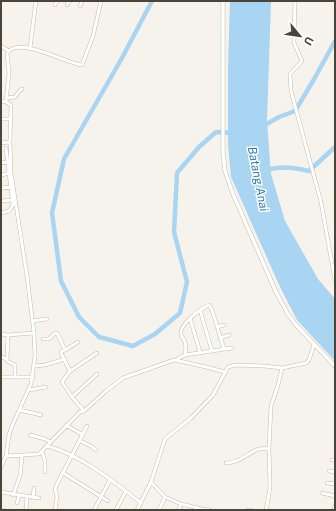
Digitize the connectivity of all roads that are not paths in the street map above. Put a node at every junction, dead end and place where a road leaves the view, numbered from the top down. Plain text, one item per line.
1 (35, 1) edge
2 (57, 1) edge
3 (69, 1) edge
4 (82, 1) edge
5 (101, 1) edge
6 (223, 1) edge
7 (295, 1) edge
8 (55, 5) dead end
9 (67, 5) dead end
10 (80, 6) dead end
11 (1, 46) edge
12 (30, 48) junction
13 (9, 51) junction
14 (22, 89) dead end
15 (6, 100) junction
16 (1, 101) edge
17 (1, 119) edge
18 (10, 119) junction
19 (10, 142) junction
20 (1, 143) edge
21 (6, 148) dead end
22 (8, 162) junction
23 (1, 163) edge
24 (10, 173) junction
25 (1, 175) edge
26 (12, 187) junction
27 (1, 188) edge
28 (13, 200) junction
29 (1, 201) edge
30 (1, 213) edge
31 (335, 280) edge
32 (200, 310) junction
33 (190, 318) junction
34 (47, 319) dead end
35 (32, 321) junction
36 (224, 325) dead end
37 (217, 327) junction
38 (34, 333) junction
39 (1, 334) edge
40 (8, 334) junction
41 (229, 335) dead end
42 (220, 338) junction
43 (43, 339) dead end
44 (78, 342) dead end
45 (314, 345) junction
46 (232, 348) dead end
47 (224, 349) junction
48 (64, 350) junction
49 (212, 351) junction
50 (200, 352) junction
51 (97, 353) dead end
52 (185, 355) junction
53 (1, 357) edge
54 (7, 359) junction
55 (65, 359) junction
56 (175, 360) junction
57 (34, 366) junction
58 (335, 366) edge
59 (282, 368) junction
60 (70, 371) junction
61 (225, 372) junction
62 (97, 374) dead end
63 (1, 377) edge
64 (15, 377) junction
65 (33, 377) junction
66 (46, 387) dead end
67 (29, 390) junction
68 (72, 398) junction
69 (19, 410) junction
70 (84, 411) junction
71 (41, 415) dead end
72 (66, 426) junction
73 (87, 426) dead end
74 (30, 435) dead end
75 (83, 435) junction
76 (80, 441) junction
77 (50, 442) junction
78 (47, 446) junction
79 (269, 449) junction
80 (96, 450) dead end
81 (42, 452) junction
82 (71, 455) junction
83 (6, 456) junction
84 (22, 456) junction
85 (226, 463) dead end
86 (1, 467) edge
87 (329, 471) dead end
88 (45, 472) dead end
89 (335, 472) edge
90 (63, 473) junction
91 (110, 480) junction
92 (151, 482) junction
93 (327, 483) dead end
94 (335, 484) edge
95 (34, 488) dead end
96 (126, 491) junction
97 (1, 492) edge
98 (322, 493) dead end
99 (13, 495) junction
100 (19, 496) junction
101 (335, 496) edge
102 (27, 497) junction
103 (165, 497) junction
104 (34, 498) junction
105 (39, 498) dead end
106 (101, 498) junction
107 (108, 501) dead end
108 (17, 503) dead end
109 (141, 503) junction
110 (181, 504) junction
111 (335, 506) edge
112 (202, 509) edge
113 (1, 510) edge
114 (4, 510) edge
115 (26, 510) edge
116 (55, 510) edge
117 (94, 510) edge
118 (116, 510) edge
119 (137, 510) edge
120 (158, 510) edge
121 (179, 510) edge
122 (210, 510) edge
123 (248, 510) edge
124 (251, 510) edge
125 (266, 510) edge
126 (334, 510) edge

1 - 12 street
2 - 8 street
3 - 9 street
4 - 10 street
5 - 12 street
6 - 45 street
7 - 31 street
11 - 13 street
12 - 13 street
13 - 15 street
14 - 15 street
15 - 16 street
15 - 18 street
17 - 18 street
18 - 19 street
19 - 20 street
19 - 24 street
21 - 22 street
22 - 23 street
22 - 24 street
24 - 25 street
24 - 26 street
26 - 27 street
26 - 28 street
28 - 29 street
28 - 30 street
28 - 35 street
32 - 33 street
32 - 37 street
32 - 49 street
33 - 50 street
33 - 52 street
34 - 35 street
35 - 38 street
36 - 37 street
37 - 42 street
38 - 40 street
38 - 57 street
39 - 40 street
40 - 54 street
41 - 42 street
42 - 47 street
43 - 48 street
44 - 48 street
45 - 58 street
45 - 59 street
46 - 47 street
47 - 49 street
48 - 55 street
49 - 50 street
50 - 52 street
51 - 60 street
52 - 56 street
53 - 54 street
54 - 64 street
55 - 57 street
55 - 60 street
56 - 61 street
56 - 70 street
57 - 65 street
59 - 61 street
59 - 79 street
60 - 68 street
61 - 92 street
62 - 68 street
63 - 64 street
64 - 65 street
65 - 67 street
66 - 67 street
67 - 69 street
68 - 70 street
69 - 71 street
69 - 83 street
70 - 72 street
72 - 75 street
72 - 77 street
73 - 75 street
74 - 77 street
75 - 76 street
76 - 80 street
76 - 82 street
77 - 78 street
78 - 81 street
78 - 82 street
79 - 85 street
79 - 125 street
81 - 84 street
81 - 88 street
82 - 90 street
82 - 91 street
83 - 84 street
83 - 86 street
84 - 99 street
87 - 89 street
90 - 106 street
90 - 116 street
91 - 96 street
91 - 106 street
92 - 103 street
92 - 109 street
93 - 94 street
95 - 104 street
96 - 109 street
96 - 118 street
97 - 99 street
98 - 101 street
99 - 100 street
100 - 102 street
100 - 108 street
102 - 104 street
102 - 115 street
103 - 110 street
103 - 120 street
104 - 105 street
106 - 107 street
106 - 117 street
109 - 119 street
110 - 112 street
110 - 121 street
111 - 126 street
112 - 122 street
113 - 114 street
123 - 124 street

